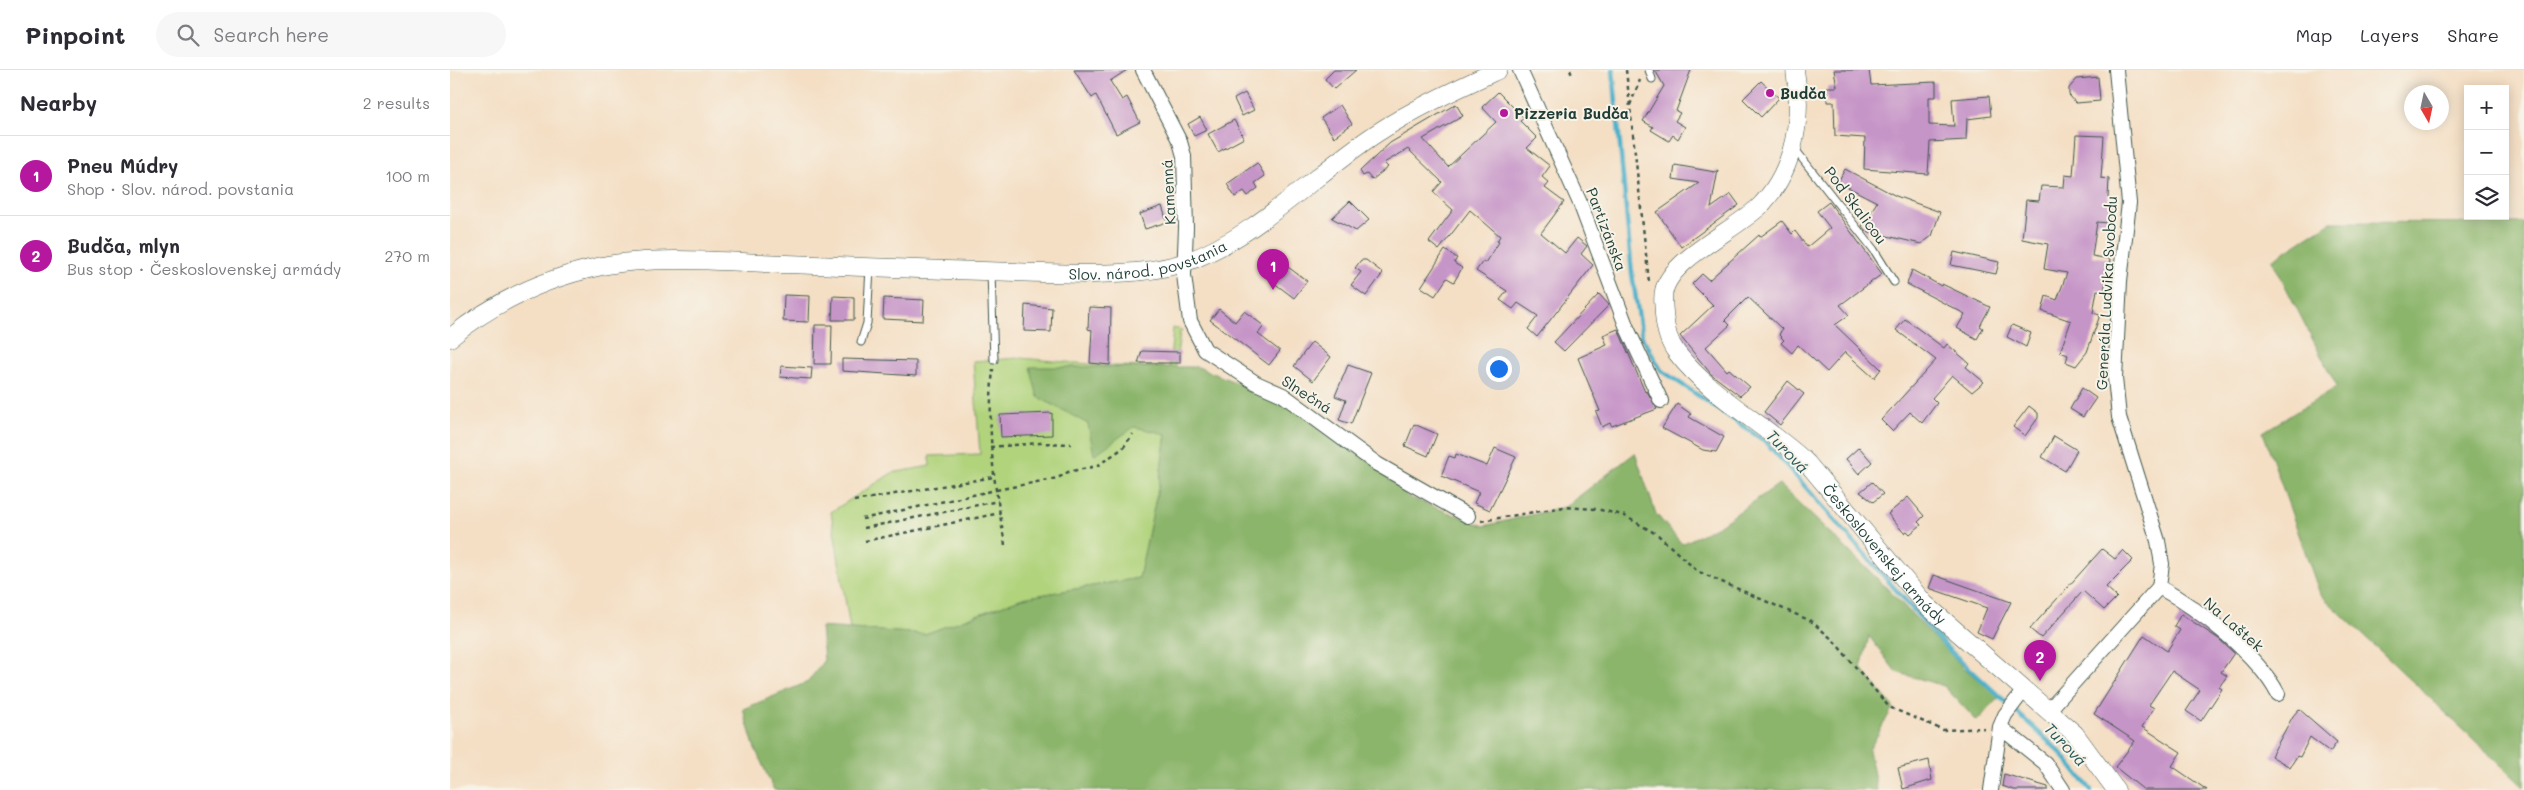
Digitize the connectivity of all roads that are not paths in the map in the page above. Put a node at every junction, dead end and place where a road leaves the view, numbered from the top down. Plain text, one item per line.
1 (1143, 70) edge
2 (1498, 70) edge
3 (1520, 70) edge
4 (1649, 70) edge
5 (1794, 70) edge
6 (2116, 70) edge
7 (1652, 79) dead end
8 (1793, 148) junction
9 (1184, 262) junction
10 (870, 267) junction
11 (991, 271) junction
12 (1894, 282) dead end
13 (450, 338) edge
14 (862, 342) dead end
15 (994, 360) road end
16 (1661, 401) dead end
17 (1468, 516) road end
18 (2159, 587) junction
19 (2020, 694) junction
20 (2278, 694) dead end
21 (2050, 710) junction
22 (2002, 721) junction
23 (1991, 790) edge
24 (2063, 790) edge
25 (2116, 790) edge

1 - 9 street, Kamenná
2 - 9 street, Slov. národ. povstania
3 - 16 street, Partizánska
4 - 7 lane
5 - 8 street, Československej armády
6 - 18 street, Generála Ludvika Svobodu
8 - 12 lane, Pod Skalicou
8 - 19 street, Československej armády
9 - 11 street, Slov. národ. povstania
9 - 17 street, Slnečná
10 - 11 street, Slov. národ. povstania
10 - 13 street, Slov. národ. povstania
10 - 14 lane
11 - 15 lane
18 - 20 street, Na Laštek
18 - 21 street
19 - 21 street, Československej armády
19 - 22 street
21 - 25 street, Československej armády
22 - 23 street
22 - 24 street

